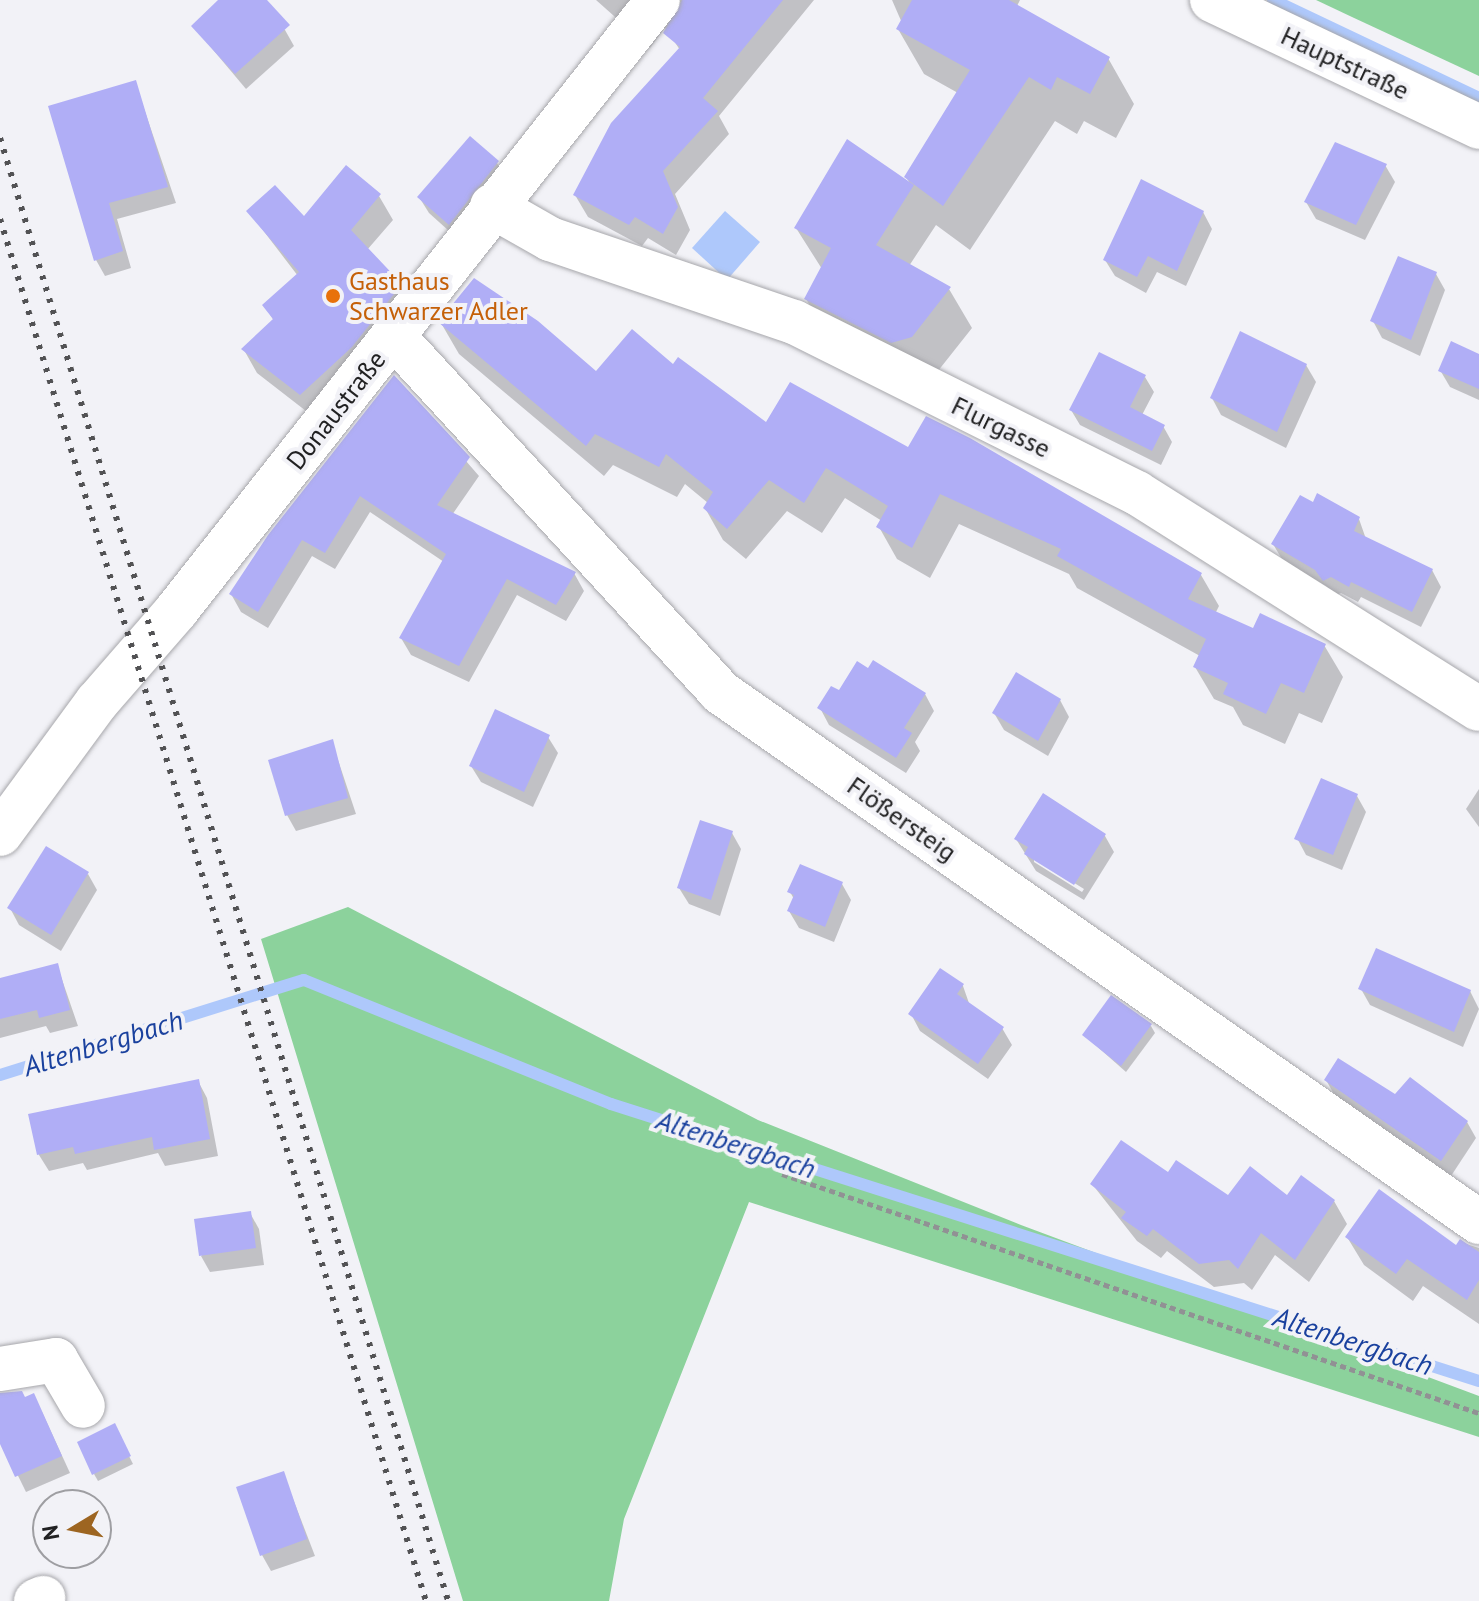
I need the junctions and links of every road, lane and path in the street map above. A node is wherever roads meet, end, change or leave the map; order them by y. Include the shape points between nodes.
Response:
1 (658, 0) edge
2 (1212, 0) edge
3 (1479, 127) edge
4 (492, 206) junction
5 (394, 337) junction
6 (1479, 709) edge
7 (0, 834) edge
8 (782, 1174) dead end
9 (1479, 1222) edge
10 (0, 1369) edge
11 (83, 1406) dead end
12 (1479, 1413) edge

1 - 4 street, Donaustraße
2 - 3 street, Hauptstraße
4 - 5 street, Donaustraße
4 - 6 street, Flurgasse via 550,239 794,322 1137,493
5 - 7 street, Donaustraße via 97,702
5 - 9 street, Flößersteig via 720,692
8 - 12 path
10 - 11 street via 56,1360

